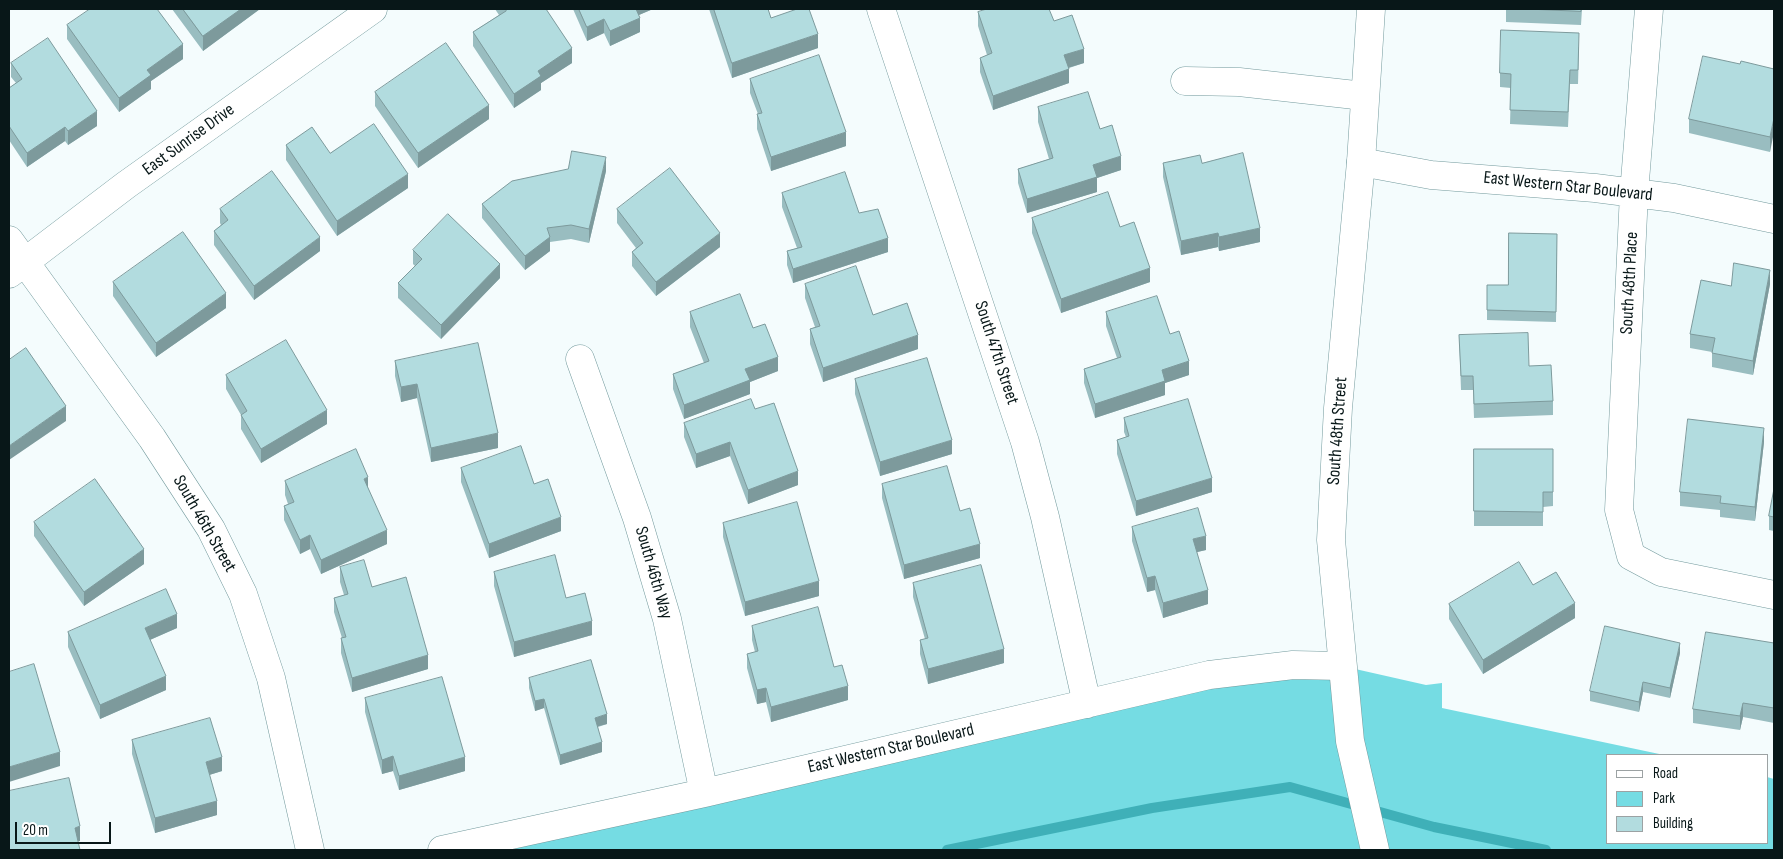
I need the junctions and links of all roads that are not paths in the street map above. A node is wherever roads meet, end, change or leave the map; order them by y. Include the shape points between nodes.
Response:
1 (373, 9) edge
2 (881, 9) edge
3 (1371, 9) edge
4 (1649, 9) edge
5 (1185, 80) dead end
6 (1364, 96) junction
7 (1361, 162) junction
8 (1634, 193) junction
9 (1774, 219) edge
10 (9, 240) edge
11 (17, 268) edge
12 (580, 359) dead end
13 (1774, 594) edge
14 (1342, 666) junction
15 (1087, 704) junction
16 (704, 793) junction
17 (310, 850) edge
18 (442, 850) edge
19 (1375, 850) edge

1 - 11 street, East Sunrise Drive
2 - 15 street, South 47th Street via 1025,442
3 - 6 street, South 48th Street
4 - 8 street, South 48th Place
5 - 6 street via 1239,82
6 - 7 street, South 48th Street
7 - 8 street, East Western Star Boulevard via 1431,175
7 - 14 street, South 48th Street via 1338,408 1331,540
8 - 9 street, East Western Star Boulevard
8 - 13 street, South 48th Place via 1619,510 1631,556 1661,572
10 - 11 street, South 46th Street
11 - 17 street, South 46th Street via 152,438 211,529 243,594 272,678
12 - 16 street, South 46th Way via 637,518 667,619
14 - 15 street, East Western Star Boulevard via 1293,665 1209,675
14 - 19 street, South 48th Street via 1350,741
15 - 16 street, East Western Star Boulevard
16 - 18 street, East Western Star Boulevard

